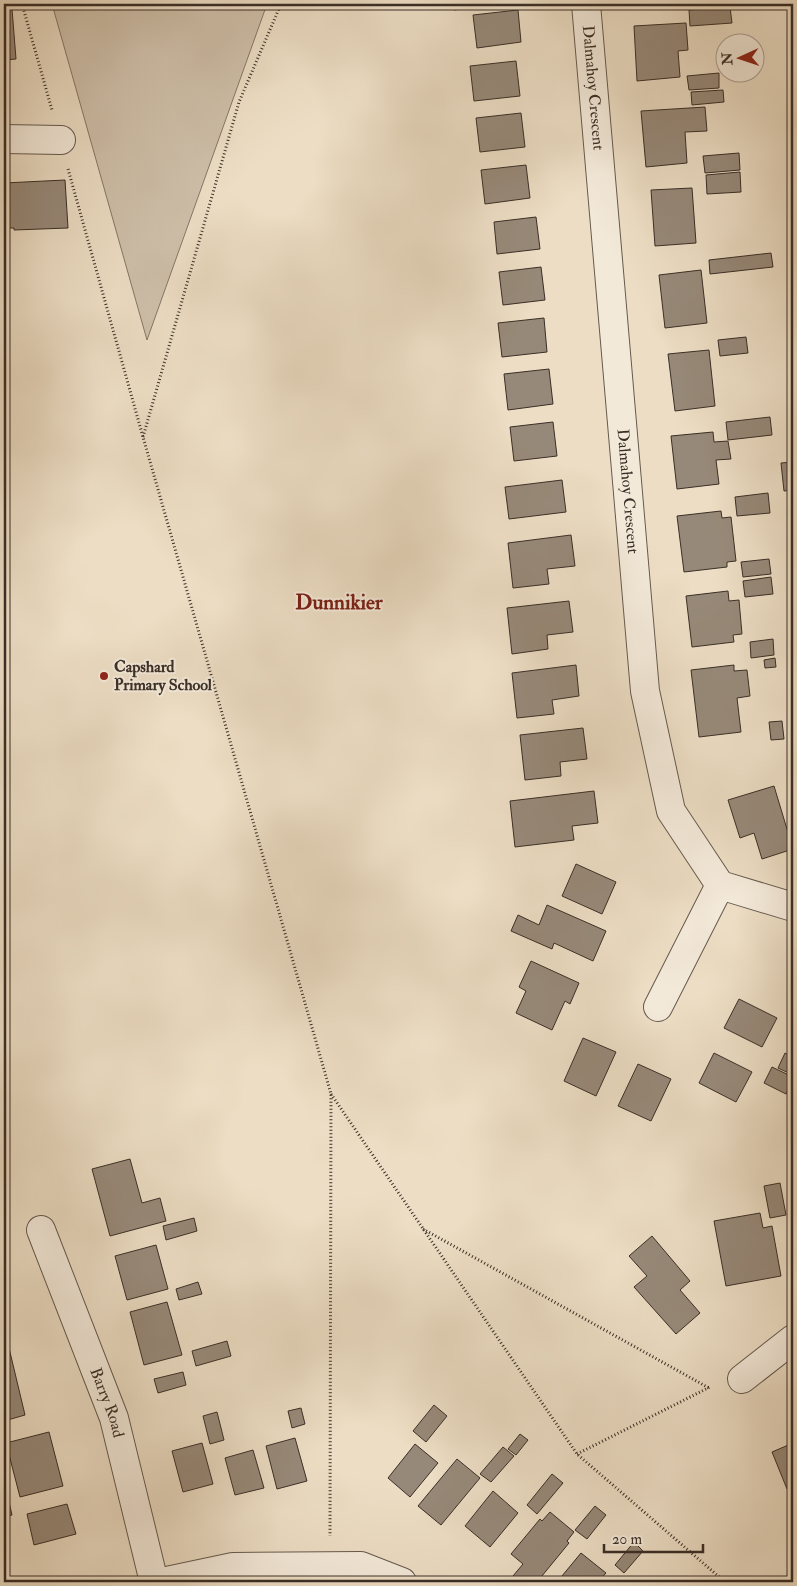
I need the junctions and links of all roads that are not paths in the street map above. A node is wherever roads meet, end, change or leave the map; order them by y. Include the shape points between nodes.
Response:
1 (586, 4) edge
2 (4, 139) edge
3 (61, 140) road end
4 (720, 885) junction
5 (793, 907) edge
6 (658, 1007) dead end
7 (41, 1230) dead end
8 (793, 1339) edge
9 (742, 1379) road end
10 (154, 1582) edge
11 (162, 1582) edge
12 (402, 1582) edge

1 - 4 street, Dalmahoy Crescent via 645,691 671,811
2 - 3 street
4 - 5 street
4 - 6 street
7 - 10 street, Barry Road via 114,1418
8 - 9 street
11 - 12 street via 233,1566 361,1566

